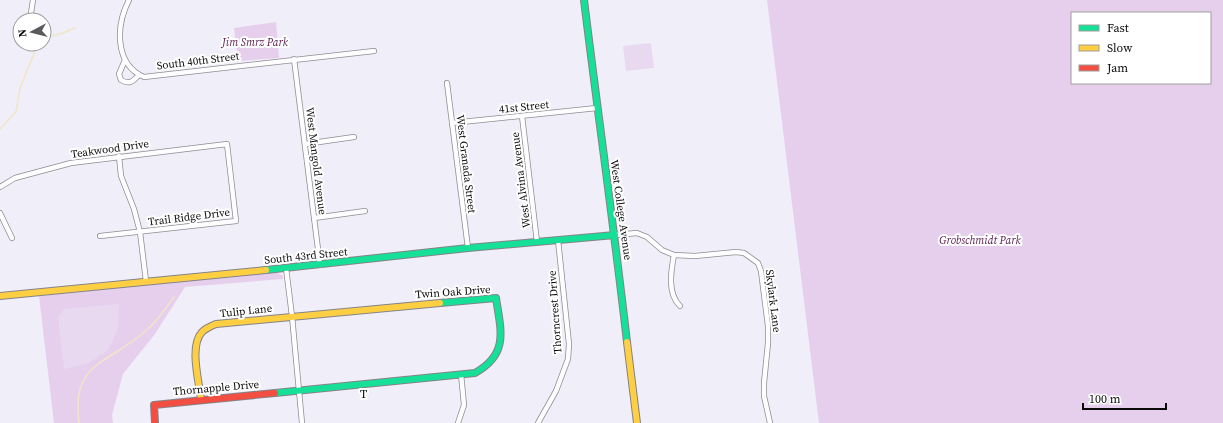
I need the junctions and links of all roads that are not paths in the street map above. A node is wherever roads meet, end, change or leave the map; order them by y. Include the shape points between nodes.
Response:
1 (33, 0) edge
2 (128, 0) edge
3 (584, 0) edge
4 (31, 12) edge
5 (374, 51) dead end
6 (294, 59) junction
7 (125, 60) junction
8 (142, 76) junction
9 (447, 83) dead end
10 (597, 108) junction
11 (522, 116) junction
12 (452, 123) junction
13 (354, 137) dead end
14 (227, 144) joint
15 (305, 144) junction
16 (119, 156) junction
17 (0, 187) edge
18 (365, 211) dead end
19 (0, 213) edge
20 (314, 218) junction
21 (140, 232) junction
22 (615, 235) junction
23 (100, 236) dead end
24 (12, 238) dead end
25 (558, 240) junction
26 (537, 242) junction
27 (468, 248) junction
28 (674, 255) junction
29 (320, 265) junction
30 (286, 268) junction
31 (146, 281) junction
32 (0, 296) edge
33 (680, 306) dead end
34 (292, 316) junction
35 (461, 374) junction
36 (298, 391) junction
37 (201, 399) junction
38 (156, 423) edge
39 (302, 423) edge
40 (458, 423) edge
41 (538, 423) edge
42 (637, 423) edge
43 (770, 423) edge

1 - 4 street
2 - 7 street via 122,14 120,30
3 - 10 street, West College Avenue
5 - 6 street, South 40th Street
6 - 8 street, South 40th Street
6 - 15 street, West Mangold Avenue
7 - 8 street via 131,70
7 - 8 street, South 40th Street via 119,74 121,80 126,83
9 - 12 street, West Granada Street
10 - 11 street, 41st Street
10 - 22 street, West College Avenue
11 - 12 street, 41st Street
11 - 26 street, West Alvina Avenue
12 - 27 street, West Granada Street
13 - 15 street
14 - 16 street, Teakwood Drive
14 - 21 street, Trail Ridge Drive via 236,221
15 - 20 street, West Mangold Avenue
16 - 17 street, Teakwood Drive via 71,163 14,178
16 - 21 street via 121,176
18 - 20 street
19 - 24 street
20 - 29 street, West Mangold Avenue
21 - 23 street
21 - 31 street
22 - 25 street, South 43rd Street
22 - 28 street, Skylark Lane via 637,233
22 - 42 street, West College Avenue
25 - 26 street, South 43rd Street
25 - 41 street, Thorncrest Drive via 569,344 568,359 556,391
26 - 27 street, South 43rd Street
27 - 29 street, South 43rd Street
28 - 33 street via 671,285 672,293
28 - 43 street, Skylark Lane via 695,256 736,252 744,253 758,263 768,326 764,396
29 - 30 street, South 43rd Street
30 - 31 street, South 43rd Street
30 - 34 street
31 - 32 street, South 43rd Street
34 - 35 street, Twin Oak Drive via 496,298 501,336 498,354 483,369 475,373
34 - 36 street
34 - 37 street, Tulip Lane via 216,324 203,331 196,349
35 - 36 street, Twin Oak Drive
35 - 40 street via 464,405
36 - 37 street, Thornapple Drive
36 - 39 street
37 - 38 street, Thornapple Drive via 154,405

